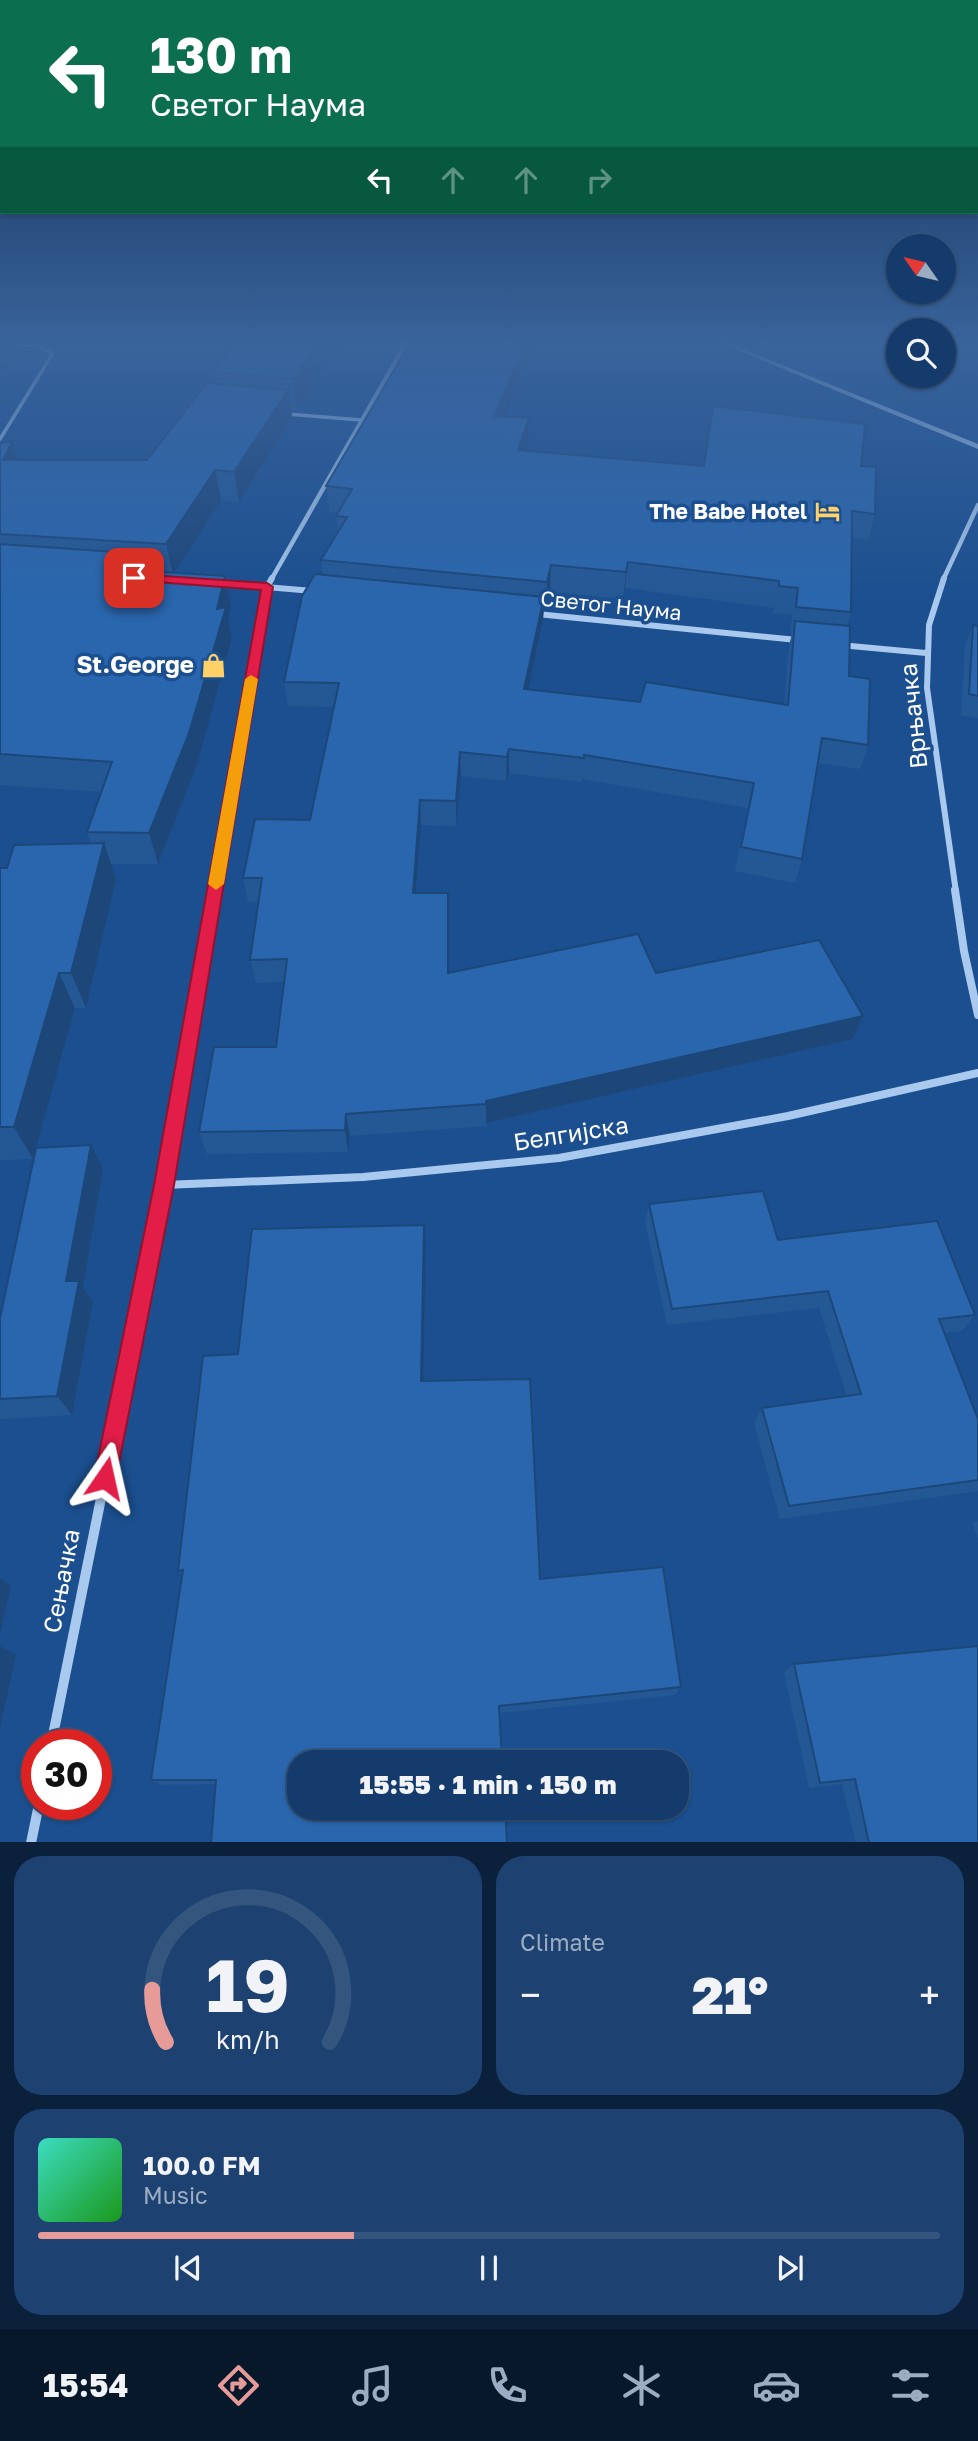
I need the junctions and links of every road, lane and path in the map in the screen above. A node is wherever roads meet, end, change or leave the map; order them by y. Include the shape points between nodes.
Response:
1 (356, 429) edge
2 (934, 429) edge
3 (978, 447) edge
4 (978, 505) edge
5 (214, 583) edge
6 (267, 587) junction
7 (322, 592) edge
8 (528, 613) edge
9 (803, 641) edge
10 (830, 644) edge
11 (926, 653) junction
12 (978, 1015) edge
13 (978, 1073) edge
14 (164, 1185) junction
15 (54, 1729) edge
16 (36, 1820) edge
17 (31, 1842) edge

1 - 6 street, Сењачка
2 - 3 street
4 - 11 street, Врњачка via 930,617
5 - 6 street
6 - 7 street
6 - 14 street, Сењачка
8 - 9 street, Светог Наума
10 - 11 street
11 - 12 street, Врњачка via 960,923
13 - 14 street, Белгијска via 788,1116 559,1158 363,1177
14 - 15 street, Сењачка
16 - 17 street

